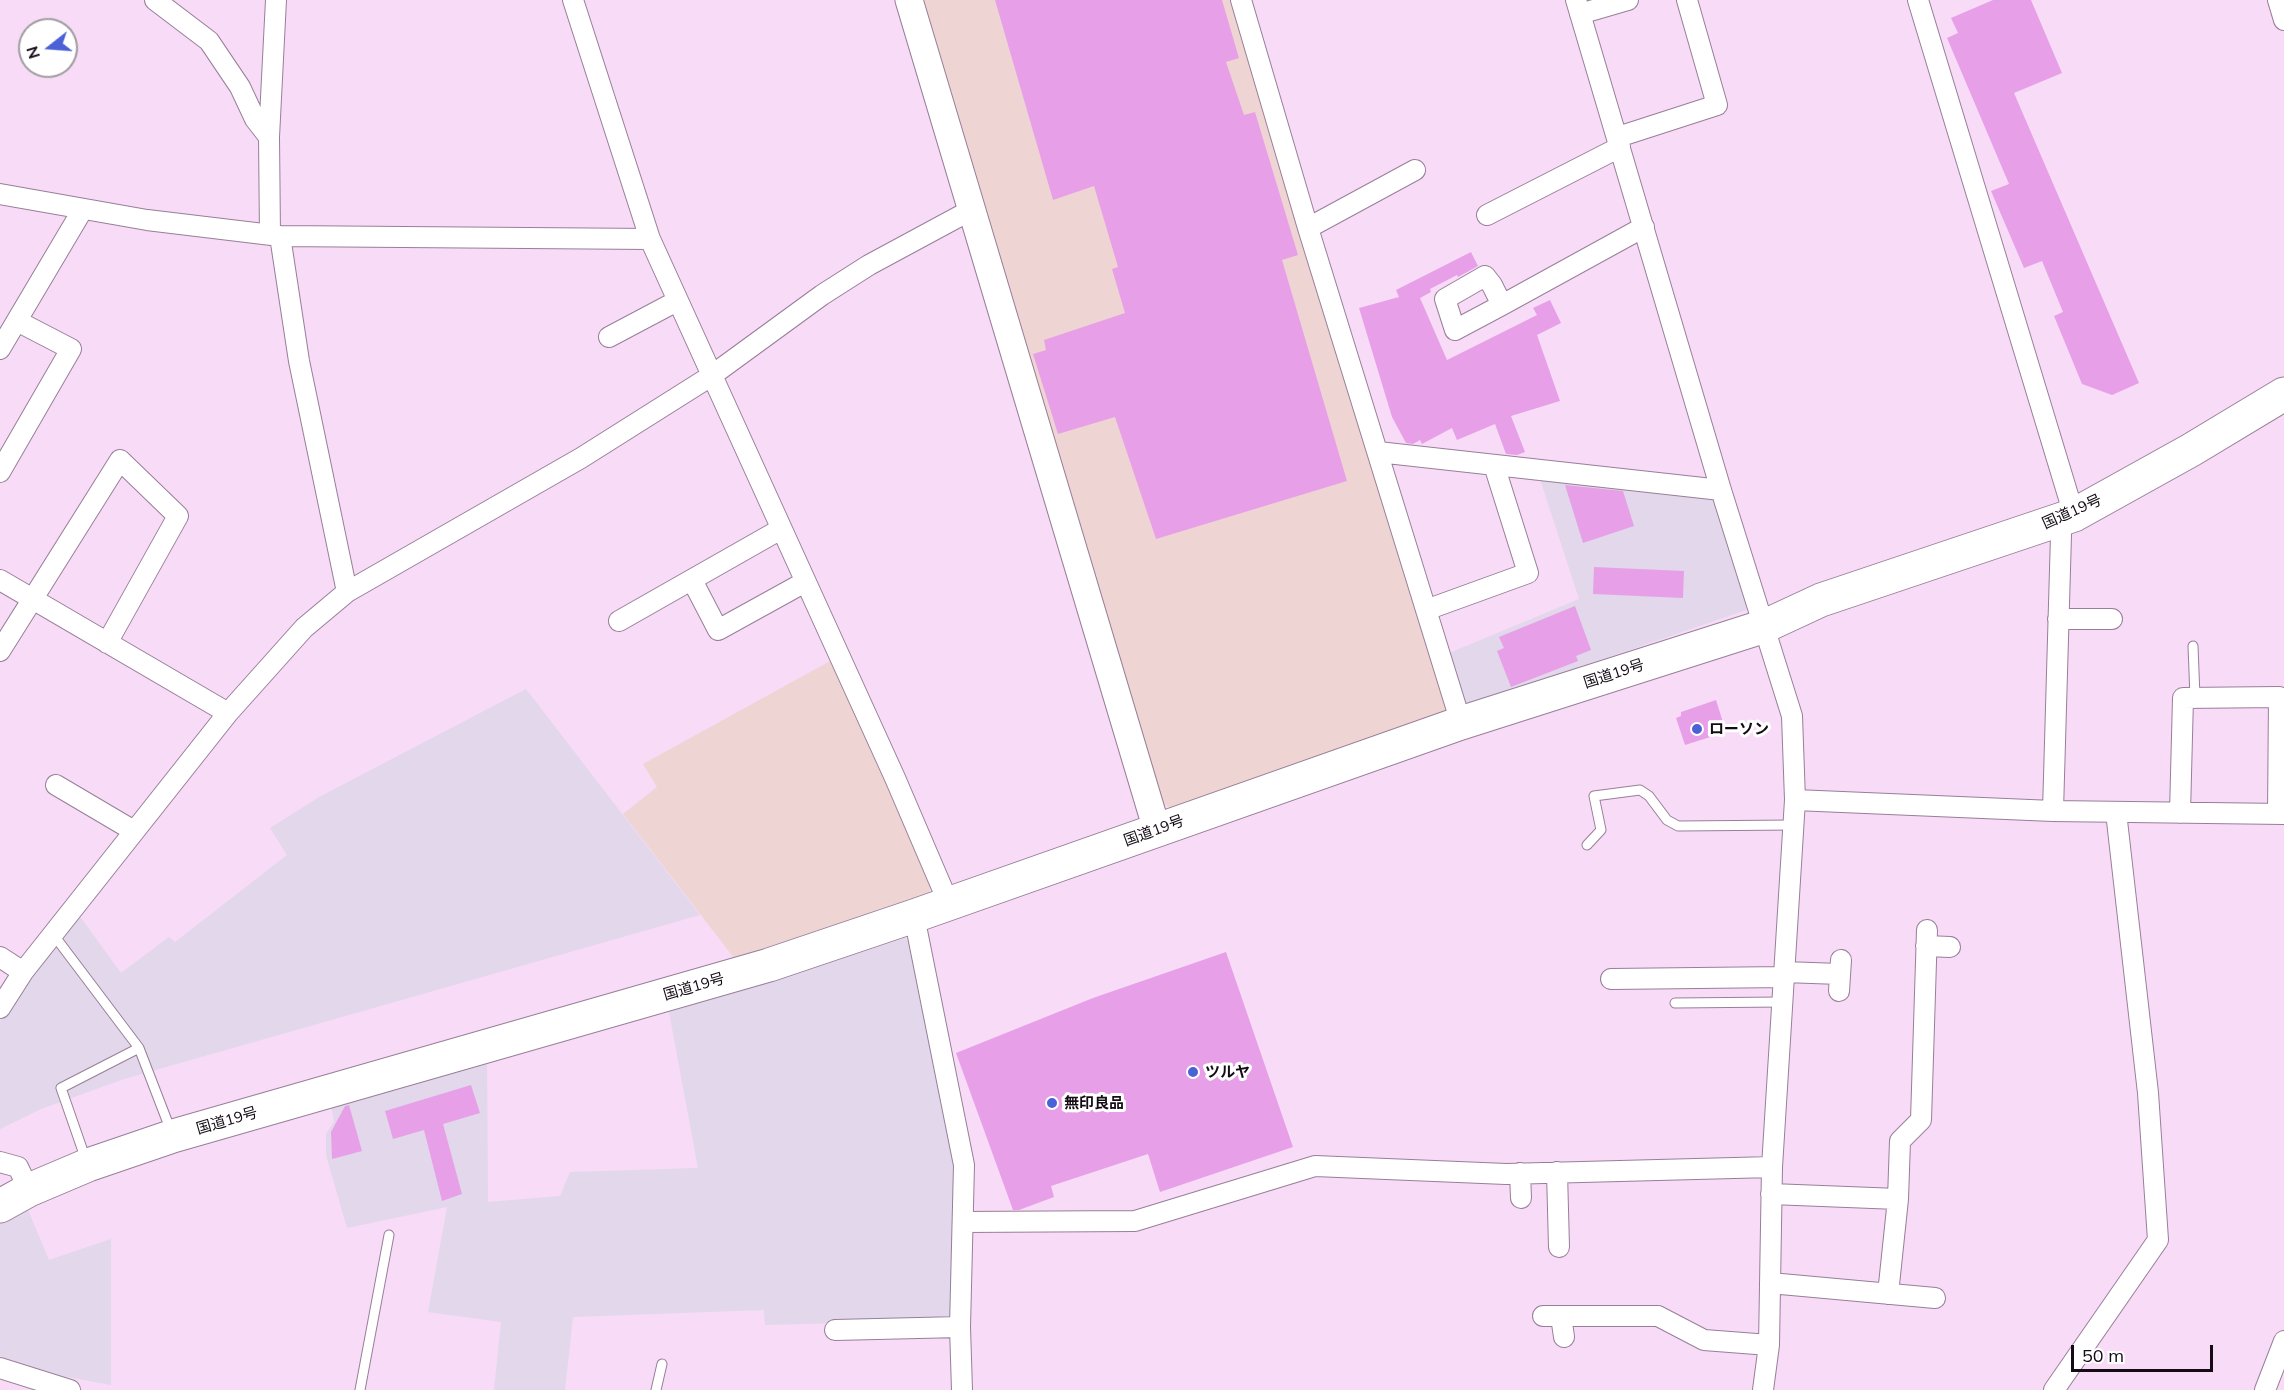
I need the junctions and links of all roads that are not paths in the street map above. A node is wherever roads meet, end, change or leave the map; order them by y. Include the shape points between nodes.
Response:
1 (154, 0) edge
2 (276, 0) edge
3 (573, 0) edge
4 (909, 0) edge
5 (1241, 0) edge
6 (1628, 0) edge
7 (1687, 0) edge
8 (1918, 0) edge
9 (2278, 0) edge
10 (1578, 7) edge
11 (2284, 20) edge
12 (269, 136) junction
13 (1619, 142) junction
14 (1415, 170) dead end
15 (0, 194) edge
16 (83, 209) junction
17 (971, 210) junction
18 (1487, 215) dead end
19 (1644, 227) junction
20 (1308, 228) junction
21 (275, 235) junction
22 (650, 239) junction
23 (677, 301) junction
24 (1502, 305) dead end
25 (16, 321) junction
26 (609, 337) dead end
27 (0, 349) edge
28 (711, 376) junction
29 (2284, 394) edge
30 (1378, 452) junction
31 (1494, 465) junction
32 (0, 472) edge
33 (1721, 490) junction
34 (2066, 517) junction
35 (781, 529) junction
36 (0, 580) edge
37 (692, 580) junction
38 (805, 582) junction
39 (347, 592) junction
40 (33, 598) junction
41 (1426, 610) junction
42 (2058, 619) junction
43 (2112, 619) dead end
44 (620, 621) dead end
45 (1765, 626) junction
46 (107, 643) junction
47 (2193, 646) dead end
48 (0, 651) edge
49 (2195, 698) junction
50 (228, 713) junction
51 (1461, 723) junction
52 (56, 785) dead end
53 (1795, 800) junction
54 (2053, 811) junction
55 (2116, 812) junction
56 (2180, 813) junction
57 (2281, 814) edge
58 (1794, 825) junction
59 (1157, 830) junction
60 (134, 831) junction
61 (1587, 845) dead end
62 (949, 904) junction
63 (914, 916) junction
64 (53, 934) junction
65 (1950, 947) dead end
66 (0, 957) edge
67 (23, 972) junction
68 (1784, 974) junction
69 (1840, 975) dead end
70 (1611, 979) dead end
71 (1782, 1002) junction
72 (1675, 1003) dead end
73 (0, 1008) edge
74 (139, 1048) junction
75 (173, 1136) junction
76 (0, 1162) edge
77 (88, 1165) junction
78 (1772, 1167) junction
79 (1557, 1172) junction
80 (1520, 1173) junction
81 (29, 1190) junction
82 (1771, 1194) junction
83 (1521, 1198) dead end
84 (1898, 1199) junction
85 (0, 1206) edge
86 (963, 1222) junction
87 (389, 1235) dead end
88 (1559, 1247) dead end
89 (1770, 1283) junction
90 (1888, 1294) junction
91 (1935, 1298) dead end
92 (960, 1327) junction
93 (836, 1330) dead end
94 (1564, 1337) dead end
95 (2284, 1341) edge
96 (1769, 1345) junction
97 (662, 1364) dead end
98 (0, 1368) edge
99 (70, 1390) edge
100 (360, 1390) edge
101 (656, 1390) edge
102 (962, 1390) edge
103 (1763, 1390) edge
104 (2054, 1390) edge
105 (2265, 1390) edge

1 - 12 street via 208,42 240,87 255,120
2 - 12 street
3 - 22 street
4 - 17 street
5 - 20 street
6 - 10 street
7 - 13 street via 1717,105
8 - 34 street
9 - 11 street
10 - 13 street
12 - 21 street
13 - 18 street
13 - 19 street
14 - 20 street
15 - 16 street
16 - 21 street
16 - 25 street
17 - 28 street via 831,289
17 - 59 street
19 - 24 street
19 - 33 street
20 - 30 street
21 - 22 street
21 - 39 street
22 - 23 street
23 - 26 street
23 - 28 street
25 - 27 street
25 - 32 street via 71,349
28 - 35 street
28 - 39 street via 581,458
29 - 34 highway, 国道19号 via 2191,450
30 - 31 street
30 - 41 street
31 - 33 street
31 - 41 street via 1528,573
33 - 45 street
34 - 42 street via 2061,536
34 - 45 highway, 国道19号 via 1821,600
35 - 37 street
35 - 38 street
36 - 40 street
37 - 38 street via 718,630
37 - 44 street
38 - 62 street
39 - 50 street via 304,628
40 - 46 street
40 - 46 street via 120,460 178,516
40 - 48 street
41 - 51 street
42 - 43 street
42 - 54 street
45 - 51 highway, 国道19号
45 - 53 street via 1792,716
46 - 50 street
47 - 49 lane
49 - 56 street via 2183,698
49 - 57 street via 2279,697
50 - 60 street
51 - 59 highway, 国道19号
52 - 60 street
53 - 54 street
53 - 58 street
54 - 55 street
55 - 56 street
55 - 104 street via 2148,1093 2158,1240
56 - 57 street
58 - 61 lane via 1678,826 1667,820 1640,790 1594,796 1601,830
58 - 68 street
59 - 62 highway, 国道19号
60 - 64 street
62 - 63 highway, 国道19号
63 - 75 highway, 国道19号 via 769,965
63 - 86 street via 964,1165
64 - 67 street
64 - 74 lane
65 - 84 street via 1926,938 1921,1120 1900,1141
66 - 67 street
67 - 73 street
68 - 69 street
68 - 70 street
68 - 71 street
71 - 72 lane
71 - 78 street
74 - 75 lane
74 - 77 lane via 61,1088
75 - 77 highway, 国道19号
76 - 81 street via 18,1167
77 - 81 highway, 国道19号
78 - 79 street
78 - 82 street
79 - 80 street
79 - 88 street
80 - 83 street
80 - 86 street via 1315,1166 1135,1221
81 - 85 highway, 国道19号
82 - 84 street
82 - 89 street
84 - 90 street
86 - 92 street
87 - 100 lane
89 - 90 street
89 - 96 street
90 - 91 street
92 - 93 street
92 - 102 street
94 - 96 street via 1552,1316 1658,1316 1704,1340
95 - 105 street
96 - 103 street
97 - 101 lane
98 - 99 street

